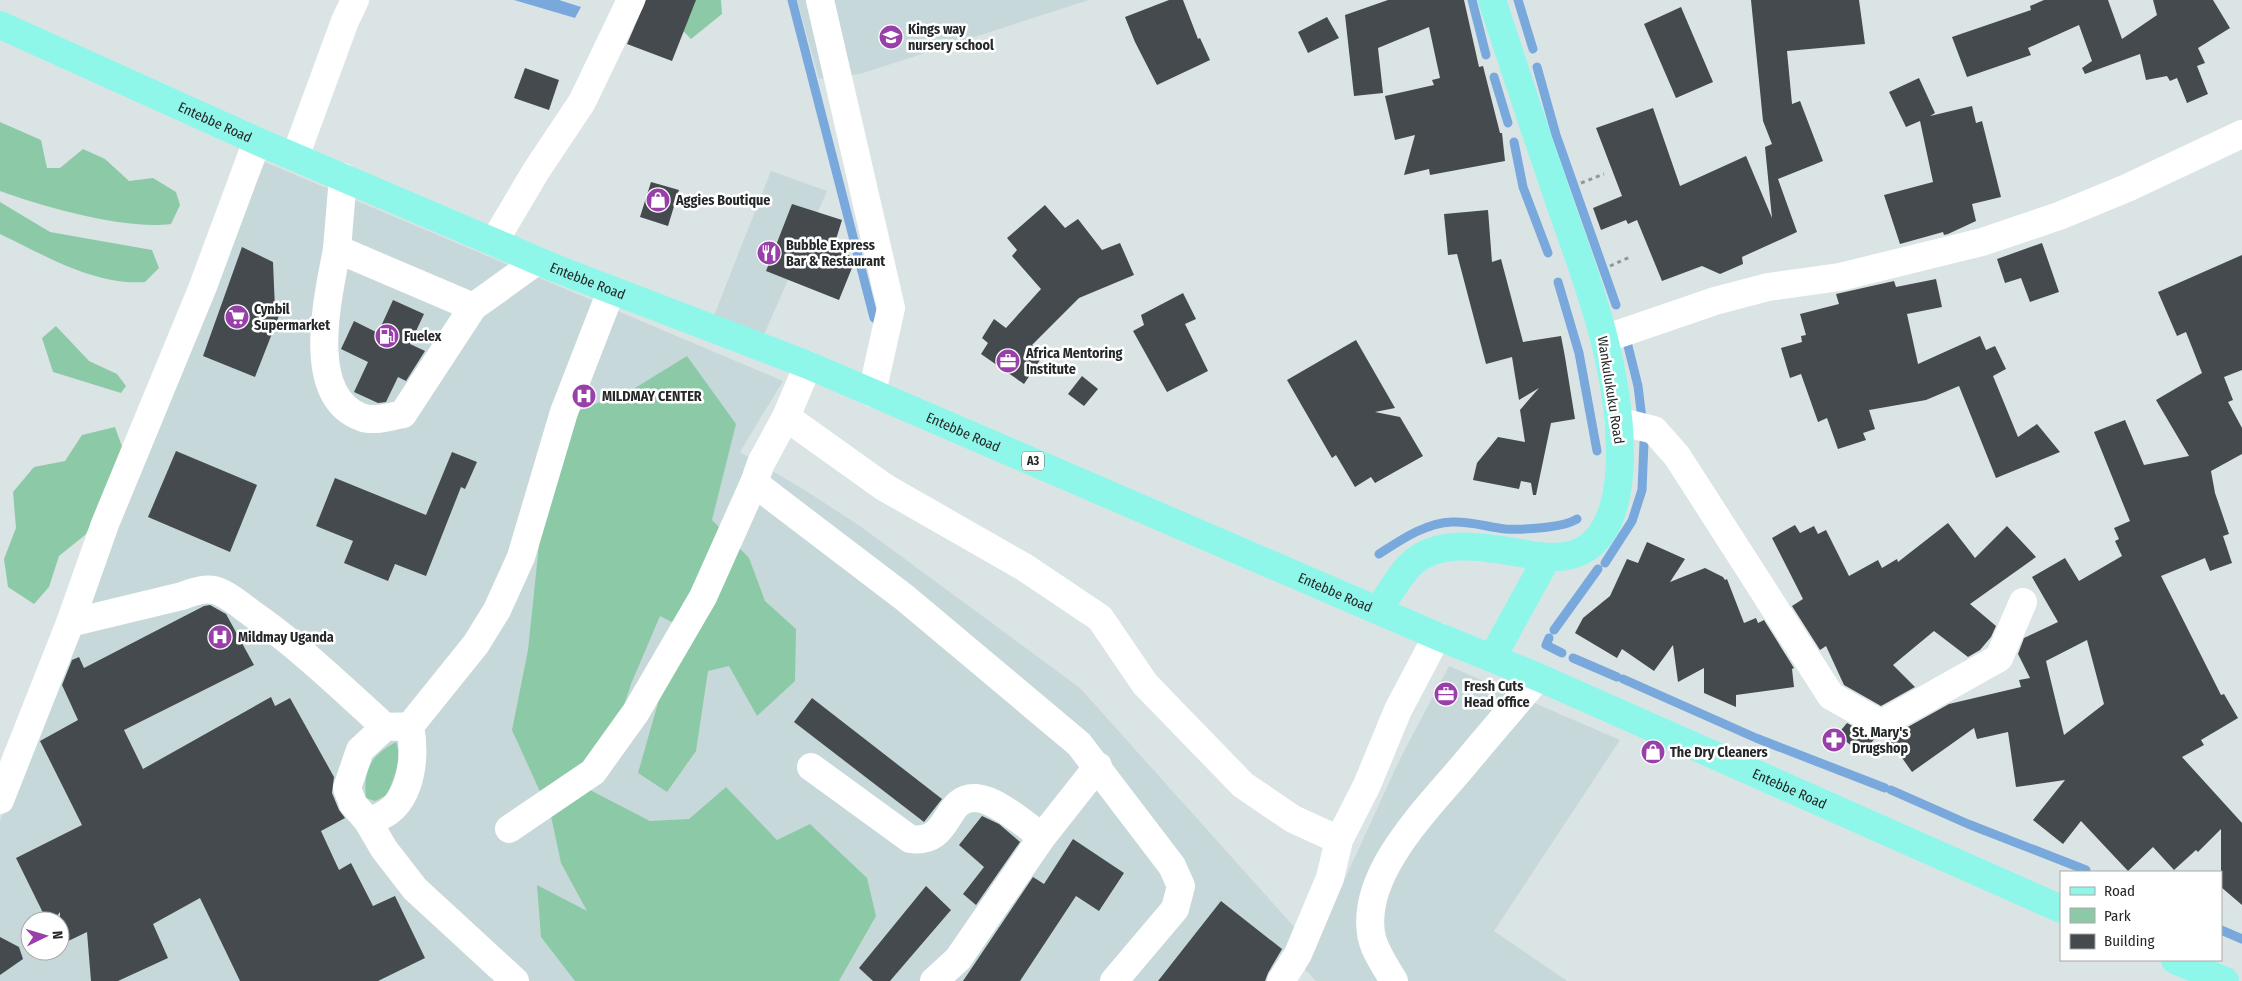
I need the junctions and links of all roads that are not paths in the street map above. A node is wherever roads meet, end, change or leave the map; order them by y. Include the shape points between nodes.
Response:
1 (355, 0) edge
2 (631, 0) edge
3 (820, 0) edge
4 (1492, 0) edge
5 (0, 25) edge
6 (2242, 134) edge
7 (256, 141) junction
8 (295, 157) junction
9 (343, 178) junction
10 (494, 242) junction
11 (336, 249) junction
12 (537, 260) junction
13 (612, 291) junction
14 (473, 307) junction
15 (1604, 339) junction
16 (808, 365) junction
17 (872, 393) junction
18 (786, 417) junction
19 (1618, 421) junction
20 (754, 483) junction
21 (1536, 556) junction
22 (2023, 602) dead end
23 (1378, 610) junction
24 (70, 623) junction
25 (1437, 636) junction
26 (1492, 658) junction
27 (1538, 677) junction
28 (398, 727) junction
29 (1098, 766) junction
30 (811, 767) dead end
31 (0, 800) edge
32 (367, 820) junction
33 (509, 829) dead end
34 (1042, 837) junction
35 (1339, 840) junction
36 (2060, 909) edge
37 (2177, 961) edge
38 (515, 981) edge
39 (934, 981) edge
40 (1114, 981) edge
41 (1282, 981) edge
42 (1394, 981) edge
43 (2225, 981) edge

1 - 8 street via 344,21
2 - 10 street via 582,102
3 - 17 street via 892,308
4 - 15 main road, Wankulukuku Road
5 - 7 main road, Entebbe Road / A3
6 - 15 street via 2060,216 1982,242 1840,277 1768,287 1715,301
7 - 8 main road, Entebbe Road / A3
7 - 24 street via 202,289 105,524
8 - 9 main road, Entebbe Road / A3
9 - 10 main road, Entebbe Road / A3
9 - 11 street
10 - 12 main road, Entebbe Road / A3
11 - 14 street
11 - 14 street via 323,328 325,361 335,398 361,417 403,414
12 - 13 main road, Entebbe Road / A3
12 - 14 street
13 - 16 main road, Entebbe Road / A3
13 - 28 street via 564,412 521,557 497,610 476,644
15 - 19 main road, Wankulukuku Road
16 - 17 main road, Entebbe Road / A3
16 - 18 street
17 - 23 main road, Entebbe Road / A3
18 - 20 street
18 - 35 street via 884,487 1024,567 1100,618 1145,684 1243,786 1293,819
19 - 21 main road, Wankulukuku Road via 1621,454 1618,484 1614,508 1600,537 1575,554
19 - 22 street via 1654,430 1671,449 1831,696 1881,724 1999,658
20 - 29 street via 905,598 1079,744
20 - 33 street via 703,597 636,712 593,772
21 - 23 main road, Wankulukuku Road via 1459,546 1425,554 1409,566
21 - 26 main road
23 - 25 main road, Entebbe Road / A3
24 - 28 street via 196,590 222,592
24 - 31 street
25 - 26 main road, Entebbe Road / A3
25 - 35 street via 1398,710 1367,785
26 - 27 main road, Entebbe Road / A3
27 - 36 main road, Entebbe Road / A3
27 - 42 street via 1434,798 1376,886 1370,914 1370,935
28 - 32 street via 414,746 411,775 399,803 379,819
28 - 32 street via 360,750 347,788 353,804
29 - 34 street
29 - 40 street via 1172,866 1181,886 1175,909
30 - 34 street via 910,839 931,839 955,806 970,798 1005,810
32 - 38 street via 384,849 416,889
34 - 39 street via 958,958
35 - 41 street via 1330,878 1298,954
37 - 43 main road

